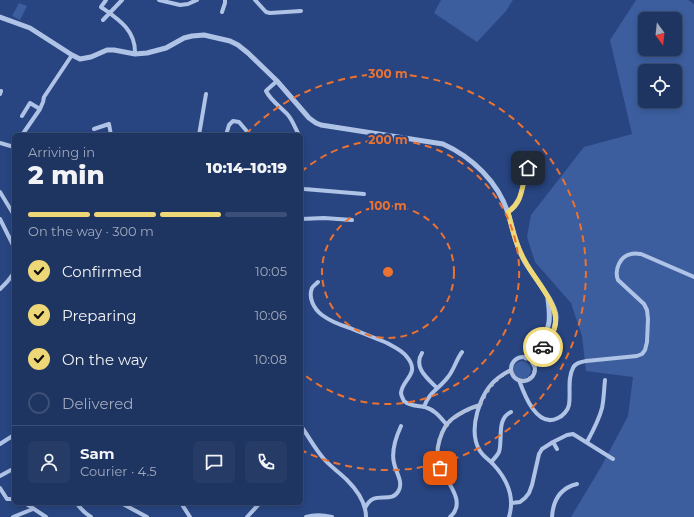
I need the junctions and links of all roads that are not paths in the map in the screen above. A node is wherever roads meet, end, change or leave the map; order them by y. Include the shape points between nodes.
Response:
1 (106, 0) edge
2 (122, 0) edge
3 (159, 0) edge
4 (197, 0) edge
5 (225, 0) edge
6 (255, 0) edge
7 (166, 1) edge
8 (301, 11) dead end
9 (222, 12) dead end
10 (110, 13) junction
11 (0, 17) edge
12 (103, 20) dead end
13 (135, 54) junction
14 (72, 55) junction
15 (277, 81) junction
16 (206, 94) dead end
17 (40, 109) junction
18 (22, 116) dead end
19 (94, 129) dead end
20 (23, 133) edge
21 (111, 133) edge
22 (199, 133) edge
23 (226, 133) edge
24 (248, 133) edge
25 (298, 133) edge
26 (0, 143) edge
27 (12, 146) edge
28 (537, 157) dead end
29 (303, 189) edge
30 (0, 192) edge
31 (364, 194) dead end
32 (12, 212) edge
33 (508, 212) junction
34 (0, 219) edge
35 (303, 219) edge
36 (352, 220) dead end
37 (12, 243) edge
38 (12, 276) edge
39 (694, 277) edge
40 (318, 282) dead end
41 (0, 289) edge
42 (548, 298) junction
43 (422, 352) dead end
44 (462, 352) dead end
45 (526, 358) junction
46 (533, 363) junction
47 (511, 370) junction
48 (519, 380) junction
49 (605, 380) dead end
50 (437, 388) junction
51 (480, 405) junction
52 (424, 407) junction
53 (512, 412) dead end
54 (447, 425) junction
55 (400, 426) dead end
56 (303, 429) edge
57 (12, 436) edge
58 (553, 442) junction
59 (587, 442) junction
60 (0, 444) edge
61 (557, 449) dead end
62 (613, 459) dead end
63 (491, 462) junction
64 (11, 470) dead end
65 (0, 476) edge
66 (577, 484) dead end
67 (0, 488) edge
68 (12, 499) edge
69 (512, 503) junction
70 (27, 505) edge
71 (78, 505) edge
72 (125, 505) edge
73 (182, 505) edge
74 (258, 505) edge
75 (365, 508) junction
76 (32, 509) junction
77 (324, 516) edge
78 (13, 517) edge
79 (46, 517) edge
80 (91, 517) edge
81 (147, 517) edge
82 (190, 517) edge
83 (248, 517) edge
84 (306, 517) edge
85 (332, 517) edge
86 (366, 517) edge
87 (450, 517) edge
88 (509, 517) edge
89 (552, 517) edge

1 - 10 street via 101,7
2 - 10 street
3 - 7 street
4 - 7 street via 184,5
5 - 9 street
6 - 8 street via 270,13
10 - 12 street
10 - 13 street via 131,34 135,43
11 - 14 street via 30,28
13 - 14 street via 107,50 80,59
13 - 15 street via 158,51 184,38 204,35 230,40 238,45
14 - 17 street via 44,97
15 - 25 street via 266,91 288,115
15 - 33 street via 309,118 321,125 443,144 455,150 479,169 498,190
16 - 22 street
17 - 18 street via 30,103
17 - 20 street
19 - 21 street via 109,124
23 - 24 street via 228,125 233,121 238,122
26 - 27 street
28 - 33 street via 528,168 518,202
29 - 31 street
30 - 32 street
33 - 42 street via 521,254
34 - 37 street
35 - 36 street
38 - 41 street
39 - 48 street via 641,254 624,257 618,266 618,280 644,304 647,310 648,342 642,354 580,362 574,366 571,373 569,406 555,420 549,421 536,414
40 - 52 street via 312,287 311,297 316,310 322,315 379,340 407,356 412,371 400,392 407,404
42 - 45 street via 547,329
42 - 46 street via 556,313 555,326 552,335
43 - 50 street via 420,367 425,377
44 - 50 street via 448,378
45 - 46 street
45 - 47 street via 516,360
46 - 48 street via 535,370 531,378
47 - 48 street via 513,376
47 - 51 street via 493,383
49 - 59 street via 600,415
50 - 52 street via 429,396
51 - 54 street via 468,409
51 - 63 street via 474,432 479,450
52 - 54 street via 438,414
53 - 63 street via 504,417 498,454
54 - 87 street via 439,442 437,457 440,468 456,496 456,509
55 - 75 street via 394,456 401,484 397,494 393,497 374,499
56 - 75 street via 323,458 352,486
57 - 60 street
58 - 59 street via 573,434
58 - 61 street
58 - 69 street via 539,454 529,493 520,502
59 - 62 street
63 - 69 street via 509,487
64 - 65 street
66 - 89 street via 559,495 552,510
67 - 68 street via 7,500
69 - 88 street
70 - 76 street
71 - 80 street
72 - 81 street
73 - 82 street
74 - 83 street
75 - 86 street
76 - 78 street
76 - 79 street
77 - 84 street
77 - 85 street

